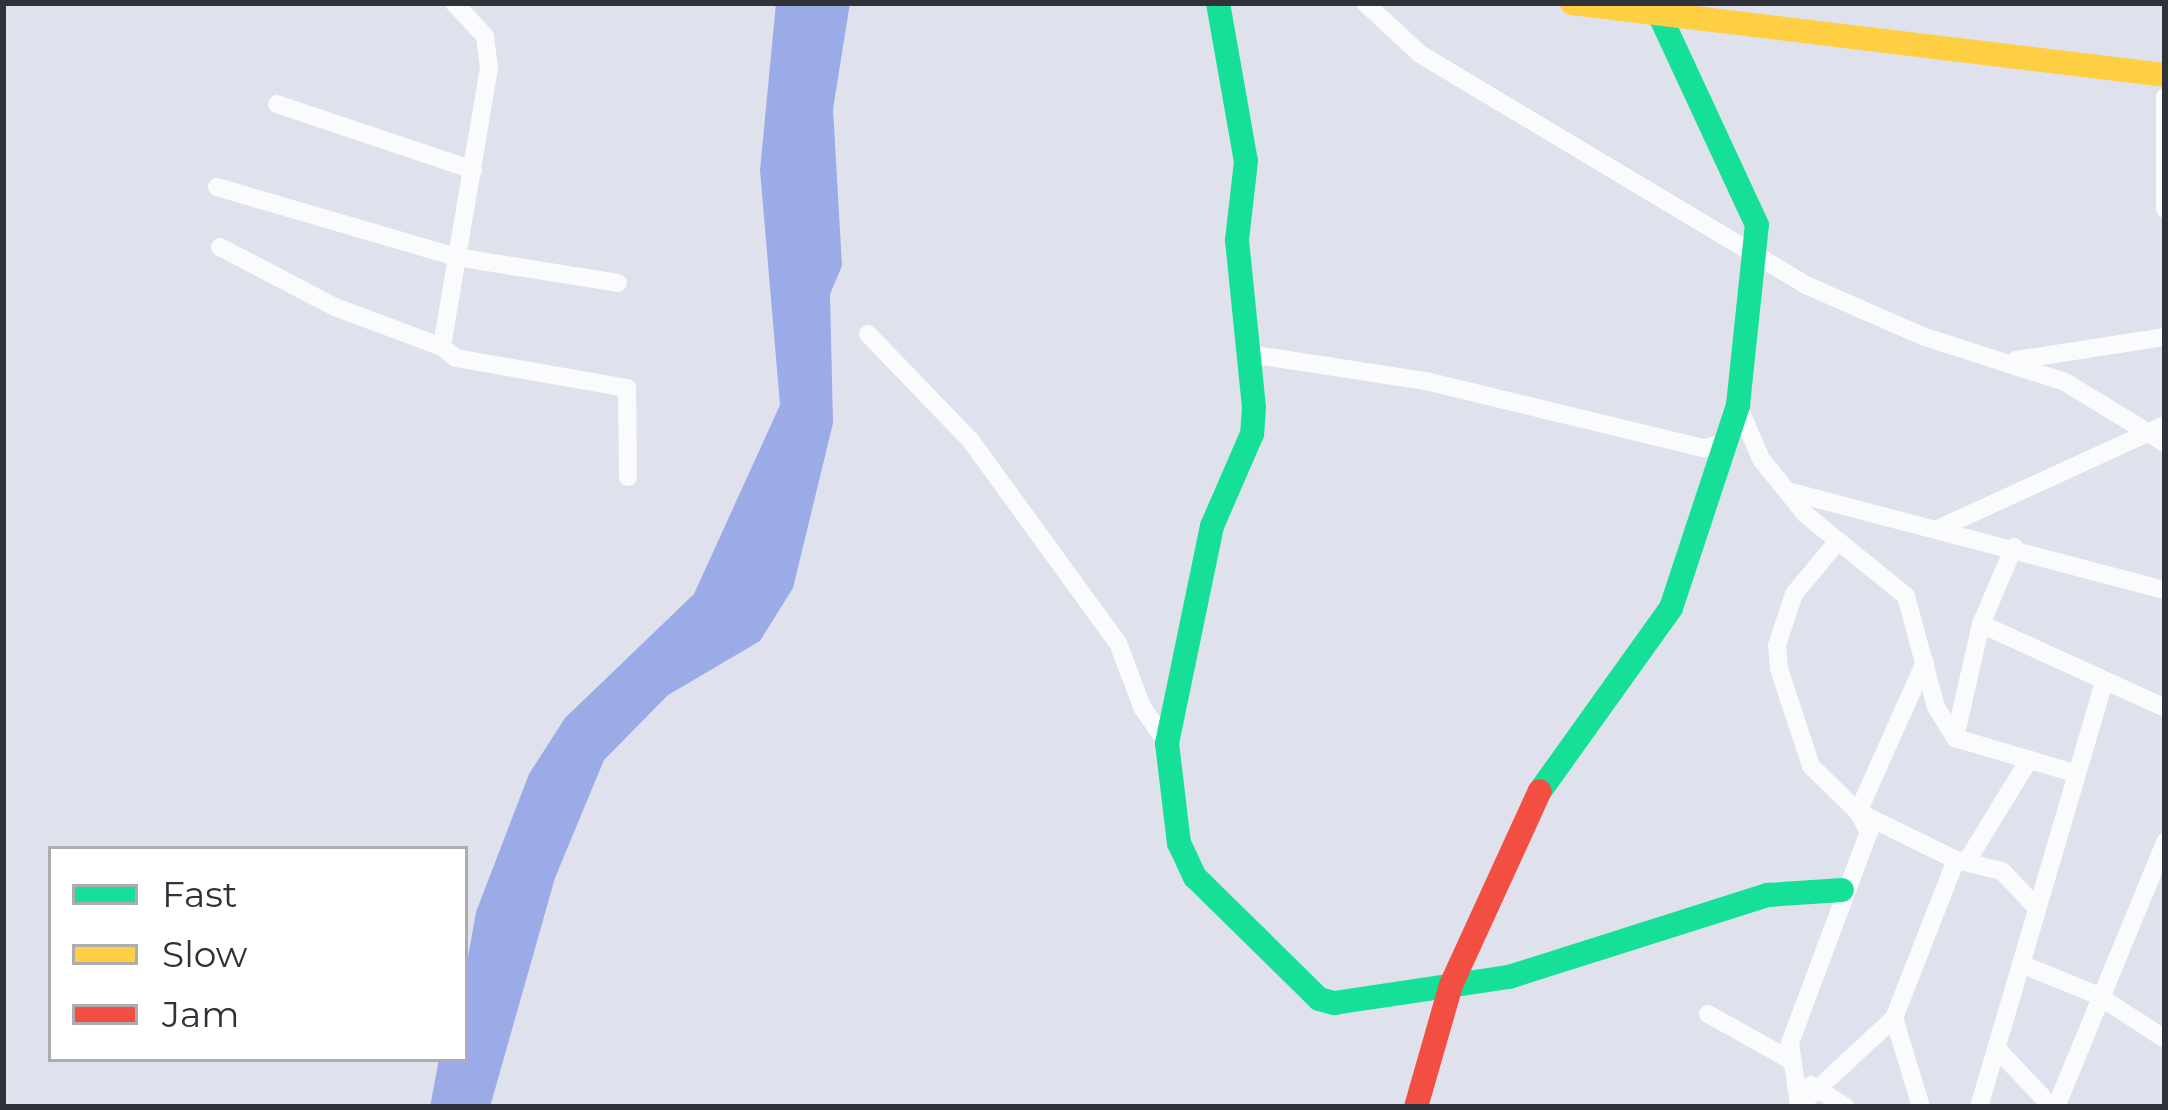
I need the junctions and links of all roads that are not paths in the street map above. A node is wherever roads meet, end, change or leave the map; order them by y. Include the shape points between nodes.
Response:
1 (454, 3) edge
2 (1218, 3) edge
3 (1365, 3) edge
4 (1572, 3) edge
5 (1660, 14) junction
6 (2165, 75) edge
7 (2165, 97) edge
8 (277, 104) dead end
9 (473, 170) junction
10 (217, 187) dead end
11 (2165, 208) edge
12 (220, 247) dead end
13 (1756, 255) junction
14 (456, 257) junction
15 (618, 283) dead end
16 (868, 334) dead end
17 (2165, 337) edge
18 (442, 347) junction
19 (1249, 354) junction
20 (2014, 361) junction
21 (1738, 405) junction
22 (2160, 434) edge
23 (1724, 443) junction
24 (628, 477) dead end
25 (1787, 491) junction
26 (1942, 527) junction
27 (1838, 542) junction
28 (2014, 547) junction
29 (2165, 590) edge
30 (1981, 624) junction
31 (1925, 662) junction
32 (2104, 681) junction
33 (2165, 708) edge
34 (1955, 738) junction
35 (1167, 743) junction
36 (2030, 760) junction
37 (2077, 774) junction
38 (1858, 812) junction
39 (2165, 842) edge
40 (1961, 861) junction
41 (1842, 890) junction
42 (2036, 906) junction
43 (2021, 964) junction
44 (1451, 985) junction
45 (2097, 995) junction
46 (1708, 1014) dead end
47 (1894, 1018) junction
48 (2165, 1039) edge
49 (1999, 1051) junction
50 (1791, 1052) junction
51 (1803, 1101) edge
52 (2053, 1106) edge
53 (1415, 1107) edge
54 (1846, 1107) edge
55 (1921, 1107) edge
56 (1979, 1107) edge

1 - 9 street via 485,36 490,68
2 - 19 main road via 1246,161 1237,241
3 - 13 street via 1420,54
4 - 5 main road
5 - 6 main road
5 - 13 main road via 1757,226
7 - 11 street
8 - 9 street
9 - 14 street
10 - 14 street
12 - 18 street via 335,307
13 - 20 street via 1925,337
13 - 21 main road
14 - 15 street
14 - 18 street
16 - 35 street via 971,441 1118,643 1142,707
17 - 20 street
18 - 24 street via 456,358 627,388
19 - 23 street via 1426,380 1704,448
19 - 35 main road via 1252,434 1212,526
20 - 22 street
21 - 23 main road
21 - 25 street via 1761,459
22 - 26 street
23 - 44 main road via 1671,608 1530,806
25 - 26 street
25 - 27 street
26 - 28 street
27 - 31 street via 1906,596
27 - 38 street via 1794,594 1777,645 1811,766
28 - 29 street
28 - 30 street
30 - 32 street
30 - 34 street
31 - 34 street via 1936,707
31 - 38 street
32 - 33 street
32 - 37 street
34 - 36 street
35 - 44 main road via 1179,843 1195,877 1318,999
36 - 37 street
36 - 40 street
37 - 42 street
38 - 40 street
38 - 41 street via 1869,832
39 - 45 street
40 - 42 street via 2002,871
40 - 47 street
41 - 44 main road via 1768,896 1622,947
41 - 50 street
42 - 43 street
43 - 45 street
43 - 49 street
44 - 53 main road
45 - 48 street
45 - 52 street
46 - 50 street
47 - 51 street
47 - 55 street
49 - 52 street
49 - 56 street
50 - 51 street
51 - 54 street

